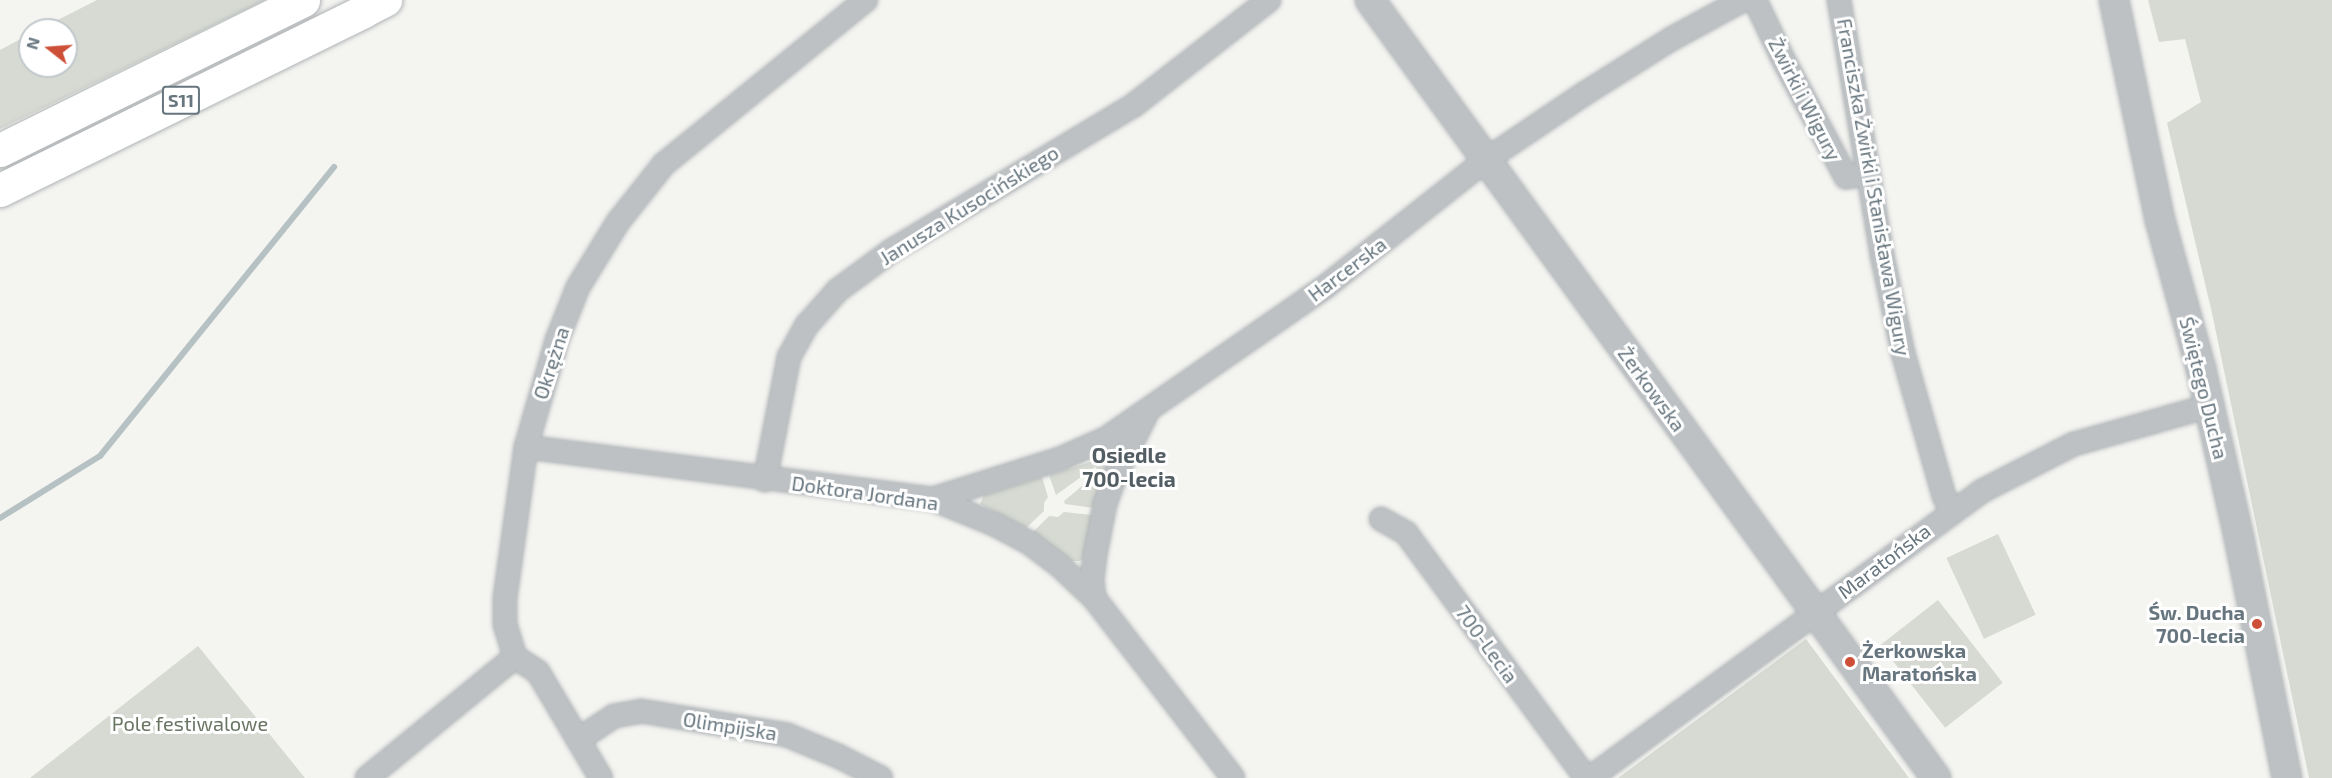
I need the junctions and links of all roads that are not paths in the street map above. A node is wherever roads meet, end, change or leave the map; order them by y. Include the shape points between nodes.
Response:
1 (303, 0) edge
2 (866, 0) edge
3 (1269, 0) edge
4 (1370, 0) edge
5 (1743, 0) edge
6 (1755, 0) edge
7 (1839, 0) edge
8 (2114, 0) edge
9 (374, 5) edge
10 (0, 150) edge
11 (1486, 160) junction
12 (1869, 174) junction
13 (0, 190) edge
14 (2209, 406) junction
15 (1148, 411) junction
16 (526, 447) junction
17 (765, 480) junction
18 (933, 499) junction
19 (1951, 511) junction
20 (1381, 519) dead end
21 (1094, 598) junction
22 (1814, 613) junction
23 (515, 657) junction
24 (578, 740) junction
25 (367, 778) edge
26 (601, 778) edge
27 (881, 778) edge
28 (1233, 778) edge
29 (1588, 778) edge
30 (1936, 778) edge
31 (2287, 778) edge

1 - 10 highway, S11
2 - 16 street, Okrężna via 688,141 664,164 618,222 578,287 556,340
3 - 17 street, Janusza Kusocińskiego via 1134,105 891,251 838,291 807,325 789,357
4 - 11 street, Żerkowska
5 - 11 street, Harcerska via 1584,94
6 - 12 street, Żwirki i Wigury via 1845,177
7 - 12 street, Franciszka Żwirki i Stanisława Wigury
8 - 14 street, Świętego Ducha via 2160,220
9 - 13 highway, S11
11 - 15 street, Harcerska via 1324,287
11 - 22 street, Żerkowska
12 - 19 street, Franciszka Żwirki i Stanisława Wigury via 1903,353
14 - 19 street, Maratońska via 2074,444 2019,470
14 - 31 street, Świętego Ducha
15 - 18 street, Harcerska via 1087,449
15 - 21 street via 1114,476 1095,555
16 - 17 street, Doktora Jordana
16 - 23 street, Okrężna via 505,598 506,624
17 - 18 street, Doktora Jordana
18 - 21 street, Doktora Jordana via 1031,544
19 - 22 street, Maratońska
20 - 29 street, 700-Lecia via 1406,533
21 - 28 street, Doktora Jordana
22 - 29 street, Maratońska
22 - 30 street, Żerkowska
23 - 24 street via 538,672
23 - 25 street
24 - 26 street
24 - 27 street, Olimpijska via 614,716 641,711 787,735

